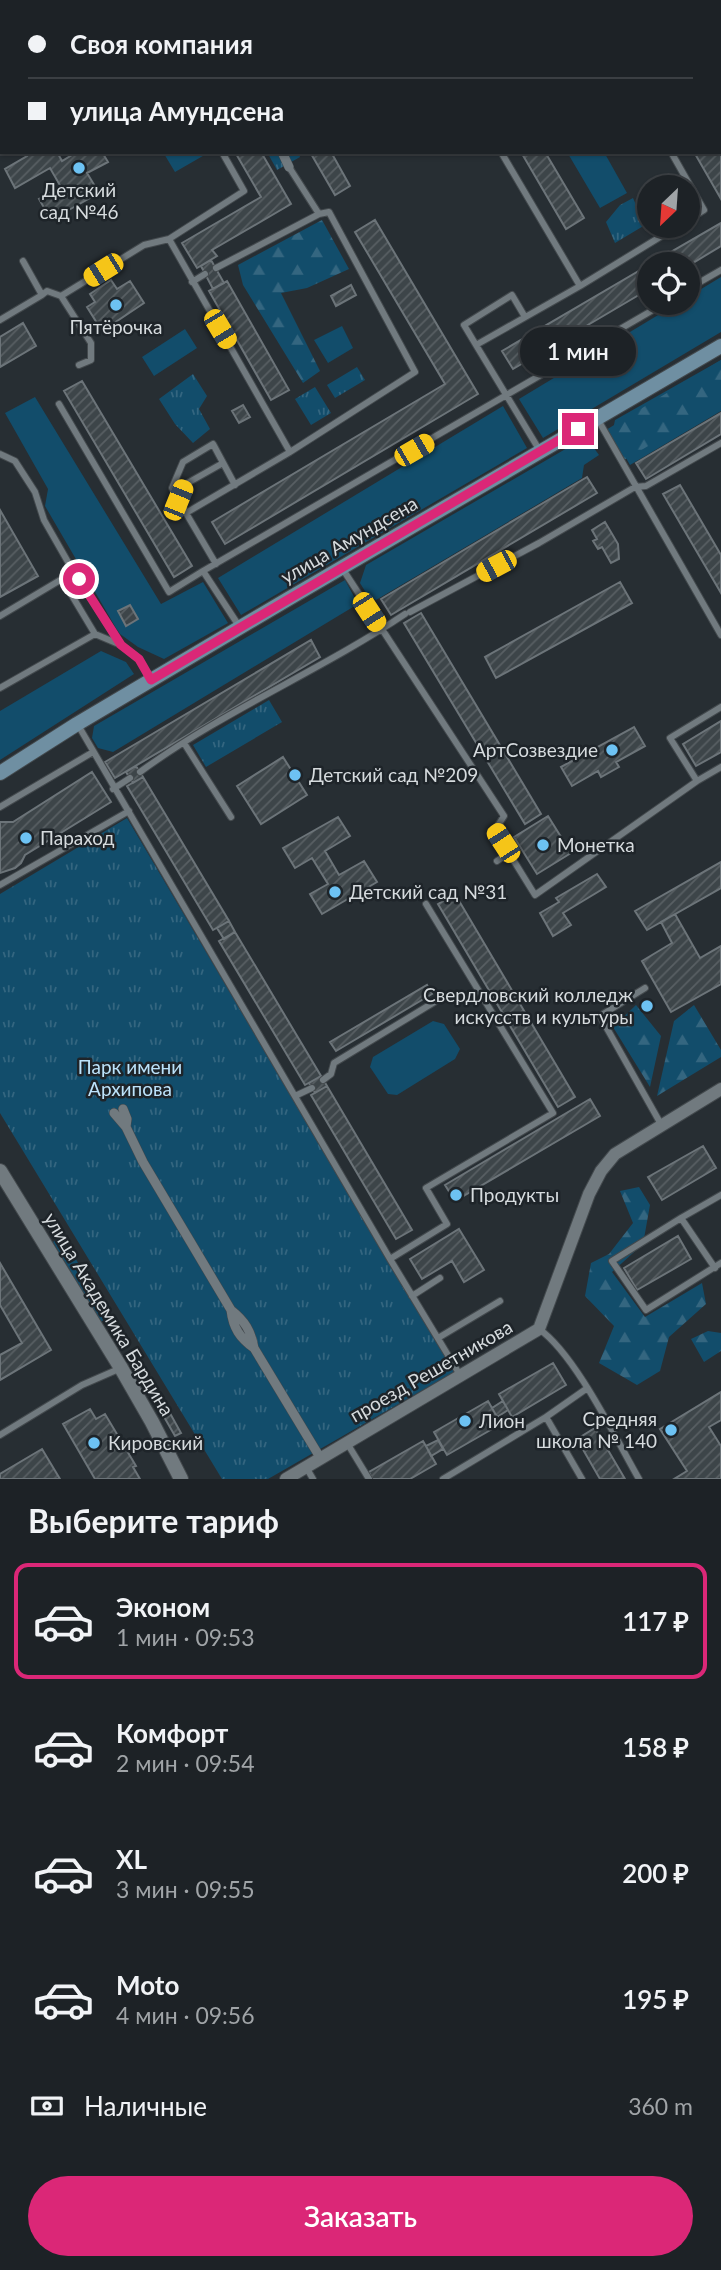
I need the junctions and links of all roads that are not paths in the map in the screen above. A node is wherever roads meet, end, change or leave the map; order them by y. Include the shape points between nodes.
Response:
1 (223, 154) edge
2 (283, 154) edge
3 (502, 154) edge
4 (672, 154) edge
5 (289, 167) joint
6 (684, 175) edge
7 (320, 214) junction
8 (658, 238) edge
9 (169, 239) junction
10 (23, 261) dead end
11 (216, 268) dead end
12 (721, 270) edge
13 (205, 274) dead end
14 (192, 282) junction
15 (700, 282) edge
16 (580, 286) junction
17 (42, 295) junction
18 (61, 296) junction
19 (645, 315) edge
20 (526, 317) junction
21 (0, 320) edge
22 (476, 345) junction
23 (721, 346) edge
24 (79, 365) dead end
25 (507, 396) junction
26 (59, 404) dead end
27 (597, 418) junction
28 (721, 443) edge
29 (540, 451) junction
30 (290, 452) junction
31 (0, 454) edge
32 (223, 463) junction
33 (235, 485) junction
34 (635, 487) junction
35 (178, 500) junction
36 (186, 513) junction
37 (216, 564) junction
38 (342, 568) junction
39 (203, 571) junction
40 (0, 616) edge
41 (240, 628) junction
42 (381, 631) junction
43 (95, 634) junction
44 (721, 635) edge
45 (121, 645) junction
46 (151, 680) junction
47 (0, 688) edge
48 (721, 707) edge
49 (77, 724) junction
50 (184, 743) junction
51 (93, 752) junction
52 (721, 767) edge
53 (140, 772) dead end
54 (0, 773) edge
55 (130, 778) dead end
56 (697, 781) junction
57 (113, 789) junction
58 (0, 807) edge
59 (129, 811) junction
60 (231, 817) dead end
61 (509, 853) junction
62 (497, 861) dead end
63 (0, 885) edge
64 (426, 904) dead end
65 (645, 988) dead end
66 (441, 998) dead end
67 (323, 1080) dead end
68 (312, 1088) dead end
69 (721, 1089) edge
70 (295, 1096) junction
71 (118, 1111) dead end
72 (662, 1126) junction
73 (0, 1171) edge
74 (721, 1195) edge
75 (681, 1218) junction
76 (390, 1259) junction
77 (718, 1266) edge
78 (440, 1278) dead end
79 (412, 1296) junction
80 (500, 1301) dead end
81 (539, 1329) junction
82 (438, 1338) junction
83 (121, 1367) junction
84 (460, 1375) junction
85 (586, 1389) junction
86 (546, 1417) junction
87 (0, 1435) edge
88 (347, 1443) junction
89 (321, 1459) junction
90 (306, 1467) junction
91 (181, 1479) edge
92 (286, 1479) edge
93 (313, 1479) edge
94 (369, 1479) edge
95 (443, 1479) edge
96 (582, 1479) edge
97 (639, 1479) edge

1 - 9 lane via 244,191
2 - 5 street
3 - 16 lane
4 - 6 lane
5 - 7 lane
7 - 11 lane
7 - 30 lane via 330,212 415,372
8 - 16 lane
9 - 14 lane
9 - 18 lane via 144,245
10 - 17 lane
12 - 15 lane
13 - 14 lane
14 - 30 lane
16 - 20 lane
17 - 18 lane via 47,291
17 - 21 lane
18 - 24 lane via 90,343 91,360
19 - 25 lane
20 - 22 lane
20 - 22 lane via 512,295 464,325
22 - 25 lane
23 - 27 main road, улица Амундсена
25 - 29 lane
25 - 37 lane
26 - 39 lane via 169,592
27 - 29 main road, улица Амундсена
27 - 34 lane
28 - 34 lane via 646,486
29 - 38 main road, улица Амундсена
30 - 33 lane
31 - 45 lane via 15,461 35,492 44,520
32 - 33 lane
32 - 35 lane via 184,485
32 - 35 lane via 213,443 183,462 172,488
33 - 36 lane
34 - 42 lane
34 - 44 lane
35 - 36 lane
36 - 37 lane
37 - 39 lane
38 - 41 main road, улица Амундсена
38 - 42 lane
39 - 41 lane
40 - 43 lane via 62,579
41 - 46 main road, улица Амундсена
42 - 50 lane
42 - 61 lane via 504,816 495,830
43 - 45 lane
43 - 47 lane
45 - 46 lane via 139,659
46 - 49 main road, улица Амундсена
48 - 56 lane via 670,738
49 - 51 lane
49 - 54 main road, улица Амундсена
50 - 53 lane
50 - 60 lane
51 - 57 lane
51 - 58 lane
52 - 56 lane
55 - 57 lane
56 - 61 lane via 535,895
57 - 59 lane
59 - 63 lane
59 - 70 lane
61 - 62 lane
64 - 76 lane via 553,1113 426,1188 447,1224
65 - 72 lane via 600,1016
66 - 67 lane via 334,1063
68 - 70 lane
69 - 72 street, проезд Решетникова
70 - 76 lane
71 - 89 street via 127,1119 143,1163 231,1310 242,1319 254,1349
72 - 81 street, проезд Решетникова via 615,1154 601,1171
73 - 83 street, улица Академика Бардина
74 - 75 lane
75 - 77 lane
75 - 77 lane via 612,1261 646,1310
76 - 79 lane
78 - 79 lane
79 - 82 lane
80 - 82 lane
81 - 84 street, проезд Решетникова
81 - 85 lane via 550,1336
82 - 84 lane
83 - 87 lane
83 - 91 street, улица Академика Бардина
84 - 88 street, проезд Решетникова
85 - 86 lane
85 - 97 lane
86 - 95 lane
86 - 96 lane
88 - 89 street, проезд Решетникова
88 - 94 lane
89 - 90 street, проезд Решетникова
90 - 92 street, проезд Решетникова
90 - 93 lane

